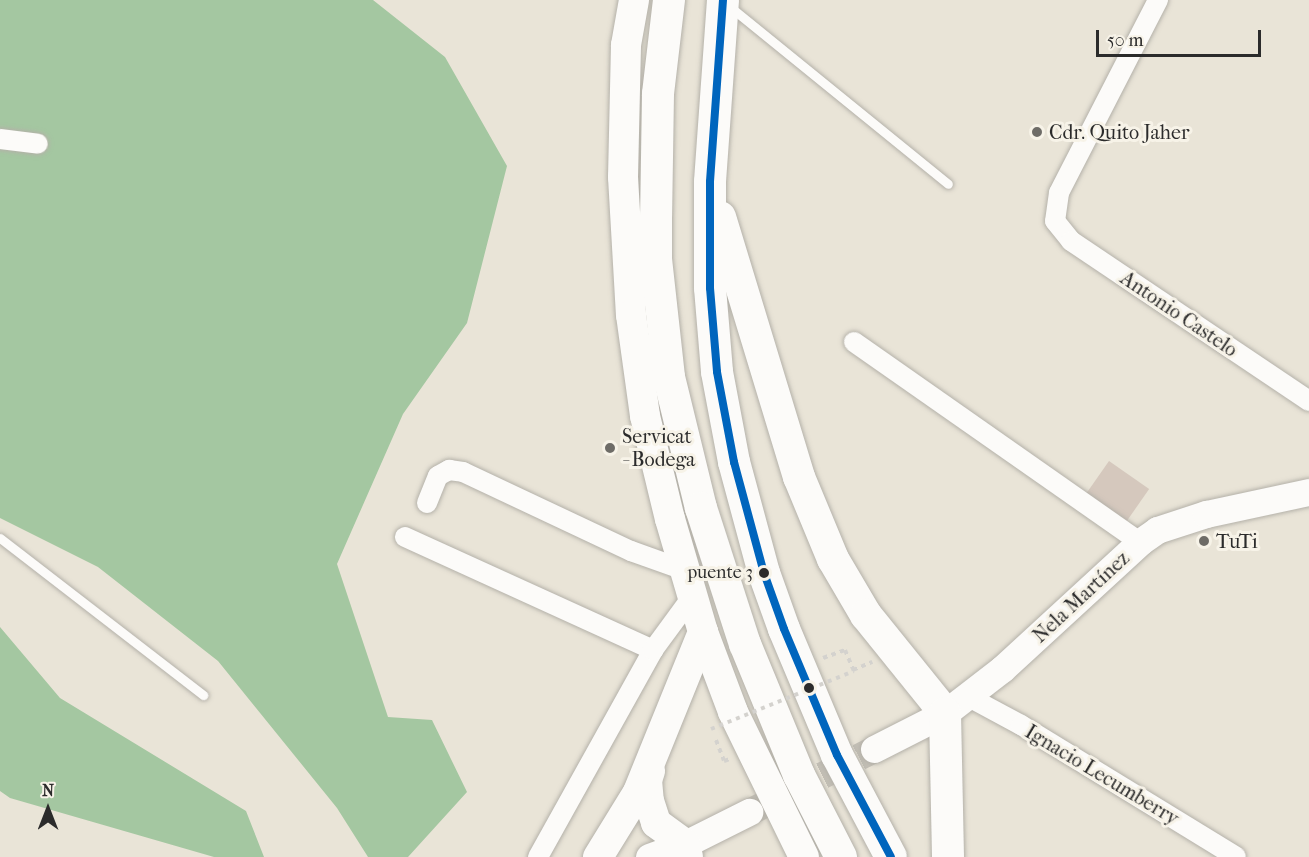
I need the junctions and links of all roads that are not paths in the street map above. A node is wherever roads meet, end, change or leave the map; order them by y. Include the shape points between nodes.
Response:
1 (633, 0) edge
2 (669, 0) edge
3 (723, 0) edge
4 (1158, 0) edge
5 (0, 138) edge
6 (38, 144) dead end
7 (710, 182) junction
8 (948, 184) dead end
9 (854, 342) dead end
10 (1309, 401) edge
11 (1309, 492) edge
12 (427, 503) dead end
13 (405, 537) dead end
14 (0, 538) edge
15 (1140, 542) junction
16 (688, 584) junction
17 (703, 632) junction
18 (653, 650) junction
19 (203, 695) dead end
20 (956, 705) junction
21 (874, 749) tunnel mouth
22 (654, 757) junction
23 (749, 812) tunnel mouth
24 (687, 850) edge
25 (538, 857) edge
26 (598, 857) edge
27 (649, 857) edge
28 (804, 857) edge
29 (841, 857) edge
30 (891, 857) edge
31 (948, 857) edge
32 (1236, 857) edge

1 - 16 main road via 626,45 623,177 631,315 645,416
2 - 29 highway via 658,94 656,216 656,259 669,377 701,508 745,644 798,775
3 - 7 highway
3 - 8 lane
4 - 10 street, Antonio Castelo via 1059,193 1055,221 1071,241
5 - 6 street
7 - 20 highway via 799,477 833,559 866,615
7 - 30 highway via 710,288 717,372 736,473 784,629 837,755
9 - 15 street
11 - 15 main road, Nela Martínez via 1174,523
12 - 16 street via 438,476 449,470 463,472 631,551
13 - 18 street
14 - 19 lane
15 - 20 main road, Nela Martínez via 1002,669
16 - 17 main road
16 - 18 street
17 - 22 main road
17 - 28 main road via 733,712
18 - 25 street
20 - 21 main road, Nela Martínez
20 - 31 highway
20 - 32 street, Ignacio Lecumberry via 1021,725
22 - 24 main road via 647,780 652,814 656,823
22 - 26 main road via 638,792
23 - 24 main road
24 - 27 main road

